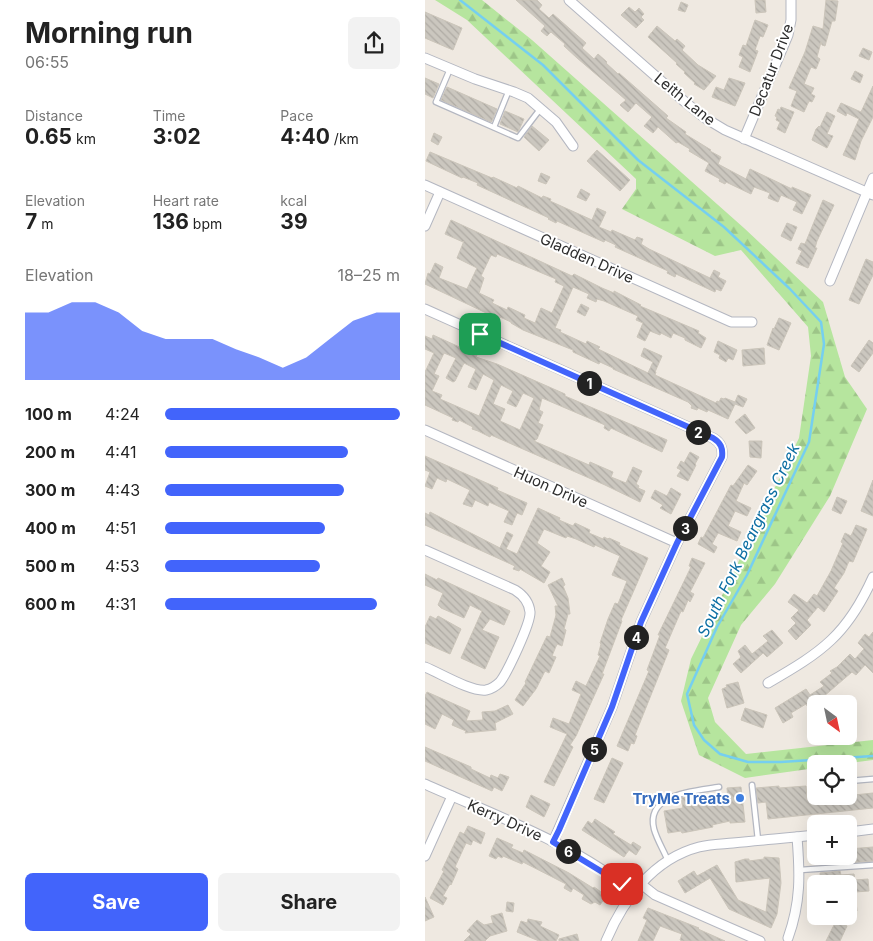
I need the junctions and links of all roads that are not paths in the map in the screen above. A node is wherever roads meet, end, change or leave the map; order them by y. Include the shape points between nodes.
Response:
1 (569, 0) edge
2 (791, 0) edge
3 (425, 58) edge
4 (450, 69) junction
5 (509, 90) junction
6 (541, 108) junction
7 (494, 127) junction
8 (744, 139) junction
9 (573, 146) dead end
10 (873, 178) edge
11 (425, 185) edge
12 (440, 192) junction
13 (870, 193) edge
14 (425, 226) edge
15 (830, 281) dead end
16 (425, 309) edge
17 (751, 322) dead end
18 (425, 430) edge
19 (677, 543) junction
20 (425, 550) edge
21 (873, 577) edge
22 (425, 667) edge
23 (769, 683) dead end
24 (873, 778) edge
25 (857, 780) edge
26 (425, 784) edge
27 (752, 785) dead end
28 (719, 787) dead end
29 (452, 796) junction
30 (873, 829) edge
31 (857, 831) edge
32 (807, 836) edge
33 (797, 837) junction
34 (758, 840) junction
35 (553, 842) junction
36 (425, 856) edge
37 (668, 862) junction
38 (873, 865) edge
39 (800, 870) junction
40 (641, 884) junction
41 (633, 893) junction
42 (788, 938) dead end
43 (606, 941) edge
44 (759, 941) edge

1 - 8 street, Leith Lane via 705,118
2 - 8 street, Decatur Drive via 788,34
3 - 4 street
4 - 5 street
4 - 7 lane via 436,102
5 - 6 street
5 - 7 lane
6 - 7 lane via 518,138
6 - 9 street
8 - 13 street, Leith Lane
10 - 13 street
11 - 12 street, Gladden Drive
12 - 14 street
12 - 17 street, Gladden Drive via 731,322
13 - 15 street
16 - 19 street via 718,441 722,457
18 - 19 street, Huon Drive
19 - 35 street via 641,622 612,707
20 - 22 street via 515,590 524,596 529,606 529,618 518,647 497,686 486,690 474,689
21 - 23 street via 859,606 829,643
24 - 25 lane
26 - 29 street, Kerry Drive
27 - 34 lane
28 - 37 lane via 669,797 659,804 654,814 654,828
29 - 35 street, Kerry Drive
29 - 36 street
30 - 31 street
32 - 33 street
33 - 34 street
33 - 39 street
34 - 37 street via 700,847
35 - 41 street, Kerry Drive
37 - 40 street
38 - 39 lane
39 - 42 street via 797,908
40 - 41 street
40 - 44 street via 655,895
41 - 43 street via 619,912

